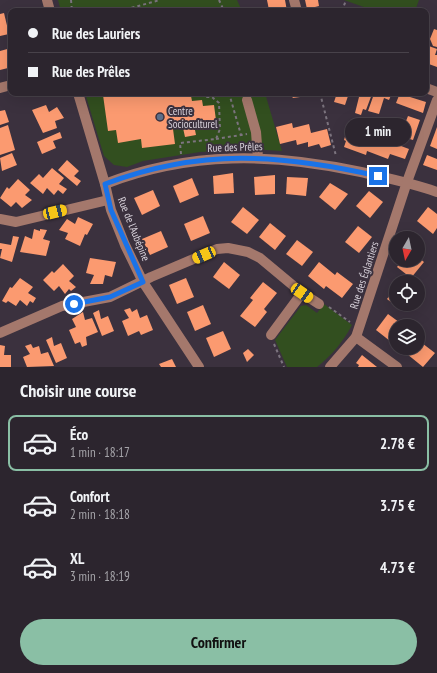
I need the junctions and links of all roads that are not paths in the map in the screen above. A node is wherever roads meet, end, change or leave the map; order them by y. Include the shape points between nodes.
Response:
1 (79, 96) edge
2 (247, 100) dead end
3 (437, 100) edge
4 (258, 158) junction
5 (406, 182) junction
6 (105, 184) junction
7 (437, 192) edge
8 (108, 200) junction
9 (0, 219) edge
10 (143, 282) junction
11 (302, 293) junction
12 (319, 304) road end
13 (0, 333) edge
14 (357, 333) junction
15 (270, 335) road end
16 (199, 367) edge
17 (330, 367) edge
18 (397, 367) edge

1 - 6 street, Rue de l'Aubépine
2 - 4 street via 256,132
3 - 5 street, Rue des Églantiers
4 - 5 street, Rue des Prêles via 335,166
4 - 6 street, Rue des Prêles via 182,162 150,168
5 - 7 street, Rue des Prêles
5 - 14 street, Rue des Églantiers
6 - 8 street, Rue de l'Aubépine
8 - 9 street via 16,222
8 - 10 street, Rue de l'Aubépine
10 - 11 street via 217,249 228,248 248,252 260,258
10 - 13 street via 110,297 62,306
10 - 16 street, Rue de l'Aubépine
11 - 12 street
11 - 15 street
14 - 17 street, Rue des Églantiers
14 - 18 street

